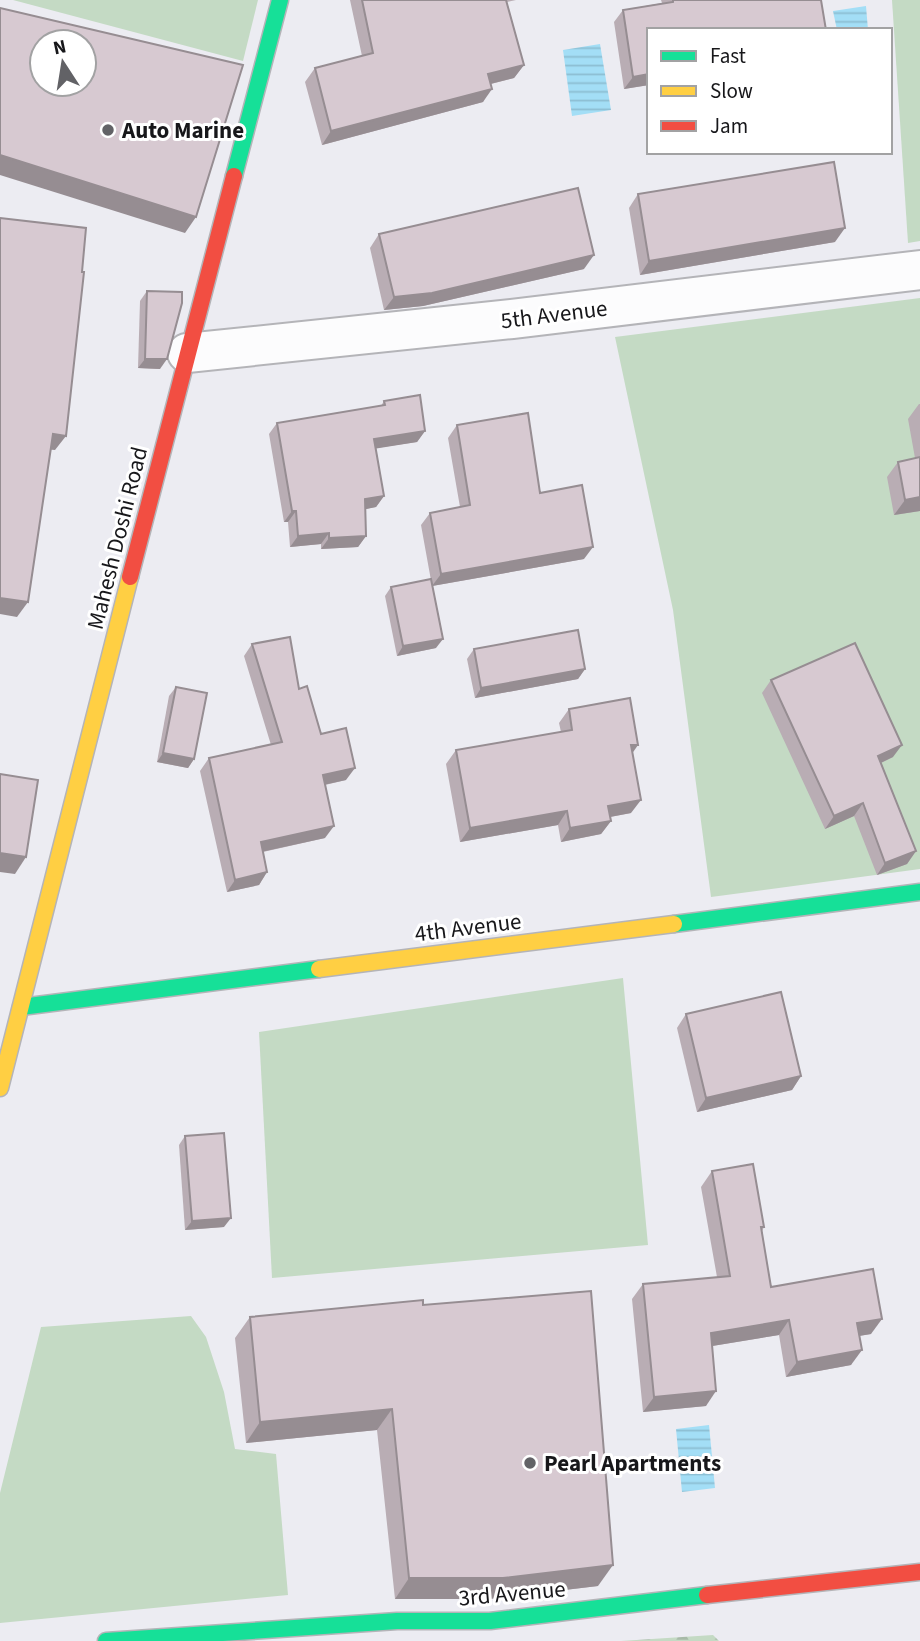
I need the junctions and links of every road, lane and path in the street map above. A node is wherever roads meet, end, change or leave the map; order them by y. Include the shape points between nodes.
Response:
1 (280, 0) edge
2 (920, 270) edge
3 (187, 353) junction
4 (920, 892) edge
5 (21, 1007) junction
6 (0, 1088) edge
7 (920, 1572) edge
8 (106, 1641) edge

1 - 3 street, Mahesh Doshi Road
2 - 3 street, 5th Avenue
3 - 5 street, Mahesh Doshi Road
4 - 5 street, 4th Avenue
5 - 6 street, Mahesh Doshi Road
7 - 8 street, 3rd Avenue via 490,1621 397,1621

